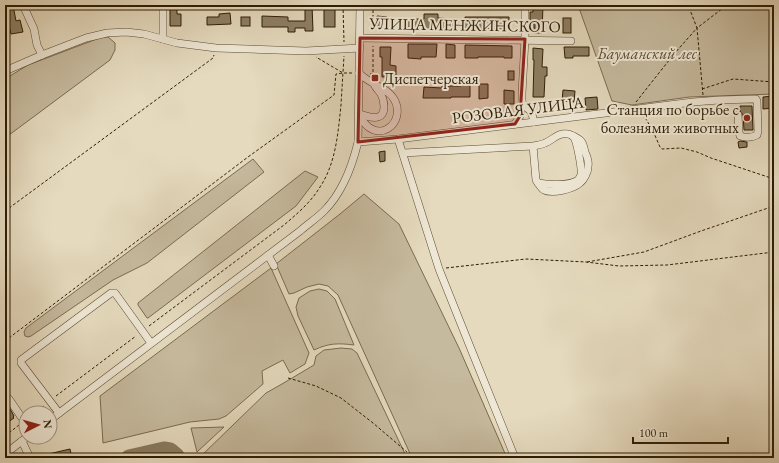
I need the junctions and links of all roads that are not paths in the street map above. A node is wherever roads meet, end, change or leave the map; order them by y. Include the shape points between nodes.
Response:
1 (23, 5) edge
2 (163, 5) edge
3 (360, 5) edge
4 (525, 5) edge
5 (360, 38) junction
6 (163, 39) junction
7 (525, 40) junction
8 (571, 41) dead end
9 (360, 48) junction
10 (42, 55) junction
11 (5, 71) edge
12 (356, 73) junction
13 (373, 84) junction
14 (522, 102) junction
15 (358, 114) junction
16 (738, 114) dead end
17 (534, 122) junction
18 (515, 124) junction
19 (398, 139) junction
20 (358, 142) junction
21 (533, 146) junction
22 (403, 153) junction
23 (268, 255) junction
24 (274, 266) dead end
25 (151, 343) junction
26 (5, 400) edge
27 (18, 412) edge
28 (59, 413) joint
29 (18, 444) edge
30 (27, 445) edge
31 (5, 454) edge
32 (5, 458) edge
33 (30, 458) edge
34 (515, 458) edge

1 - 10 street
2 - 6 street
3 - 5 street
4 - 7 street
5 - 7 street, УЛИЦА МЕНЖИНСКОГО
5 - 9 street
6 - 9 street, УЛИЦА МЕНЖИНСКОГО via 216,48 306,51
6 - 10 street, УЛИЦА МЕНЖИНСКОГО via 126,32 107,33
7 - 8 street, УЛИЦА МЕНЖИНСКОГО
7 - 14 street
9 - 12 street
10 - 11 street, УЛИЦА МЕНЖИНСКОГО
12 - 13 street
12 - 15 street
13 - 15 street via 383,98 383,114 374,117
13 - 15 street via 386,91 395,101 397,115 394,122 384,130 372,130
14 - 17 street via 531,112
14 - 18 street via 520,116
15 - 20 street
16 - 17 street, РОЗОВАЯ УЛИЦА via 740,136 744,138 757,135 756,99 704,101
17 - 18 street, РОЗОВАЯ УЛИЦА
18 - 19 street, РОЗОВАЯ УЛИЦА
19 - 20 street, РОЗОВАЯ УЛИЦА
19 - 22 street
20 - 23 street via 347,177 338,194 325,210
21 - 21 street via 538,184 580,181 581,169 573,136 561,134 546,143
21 - 22 street
22 - 34 street via 439,269
23 - 24 street
23 - 25 street
25 - 28 street
25 - 28 street via 115,293 111,292 27,355 21,363
26 - 27 street via 9,399
29 - 31 street
30 - 33 street
31 - 32 street

